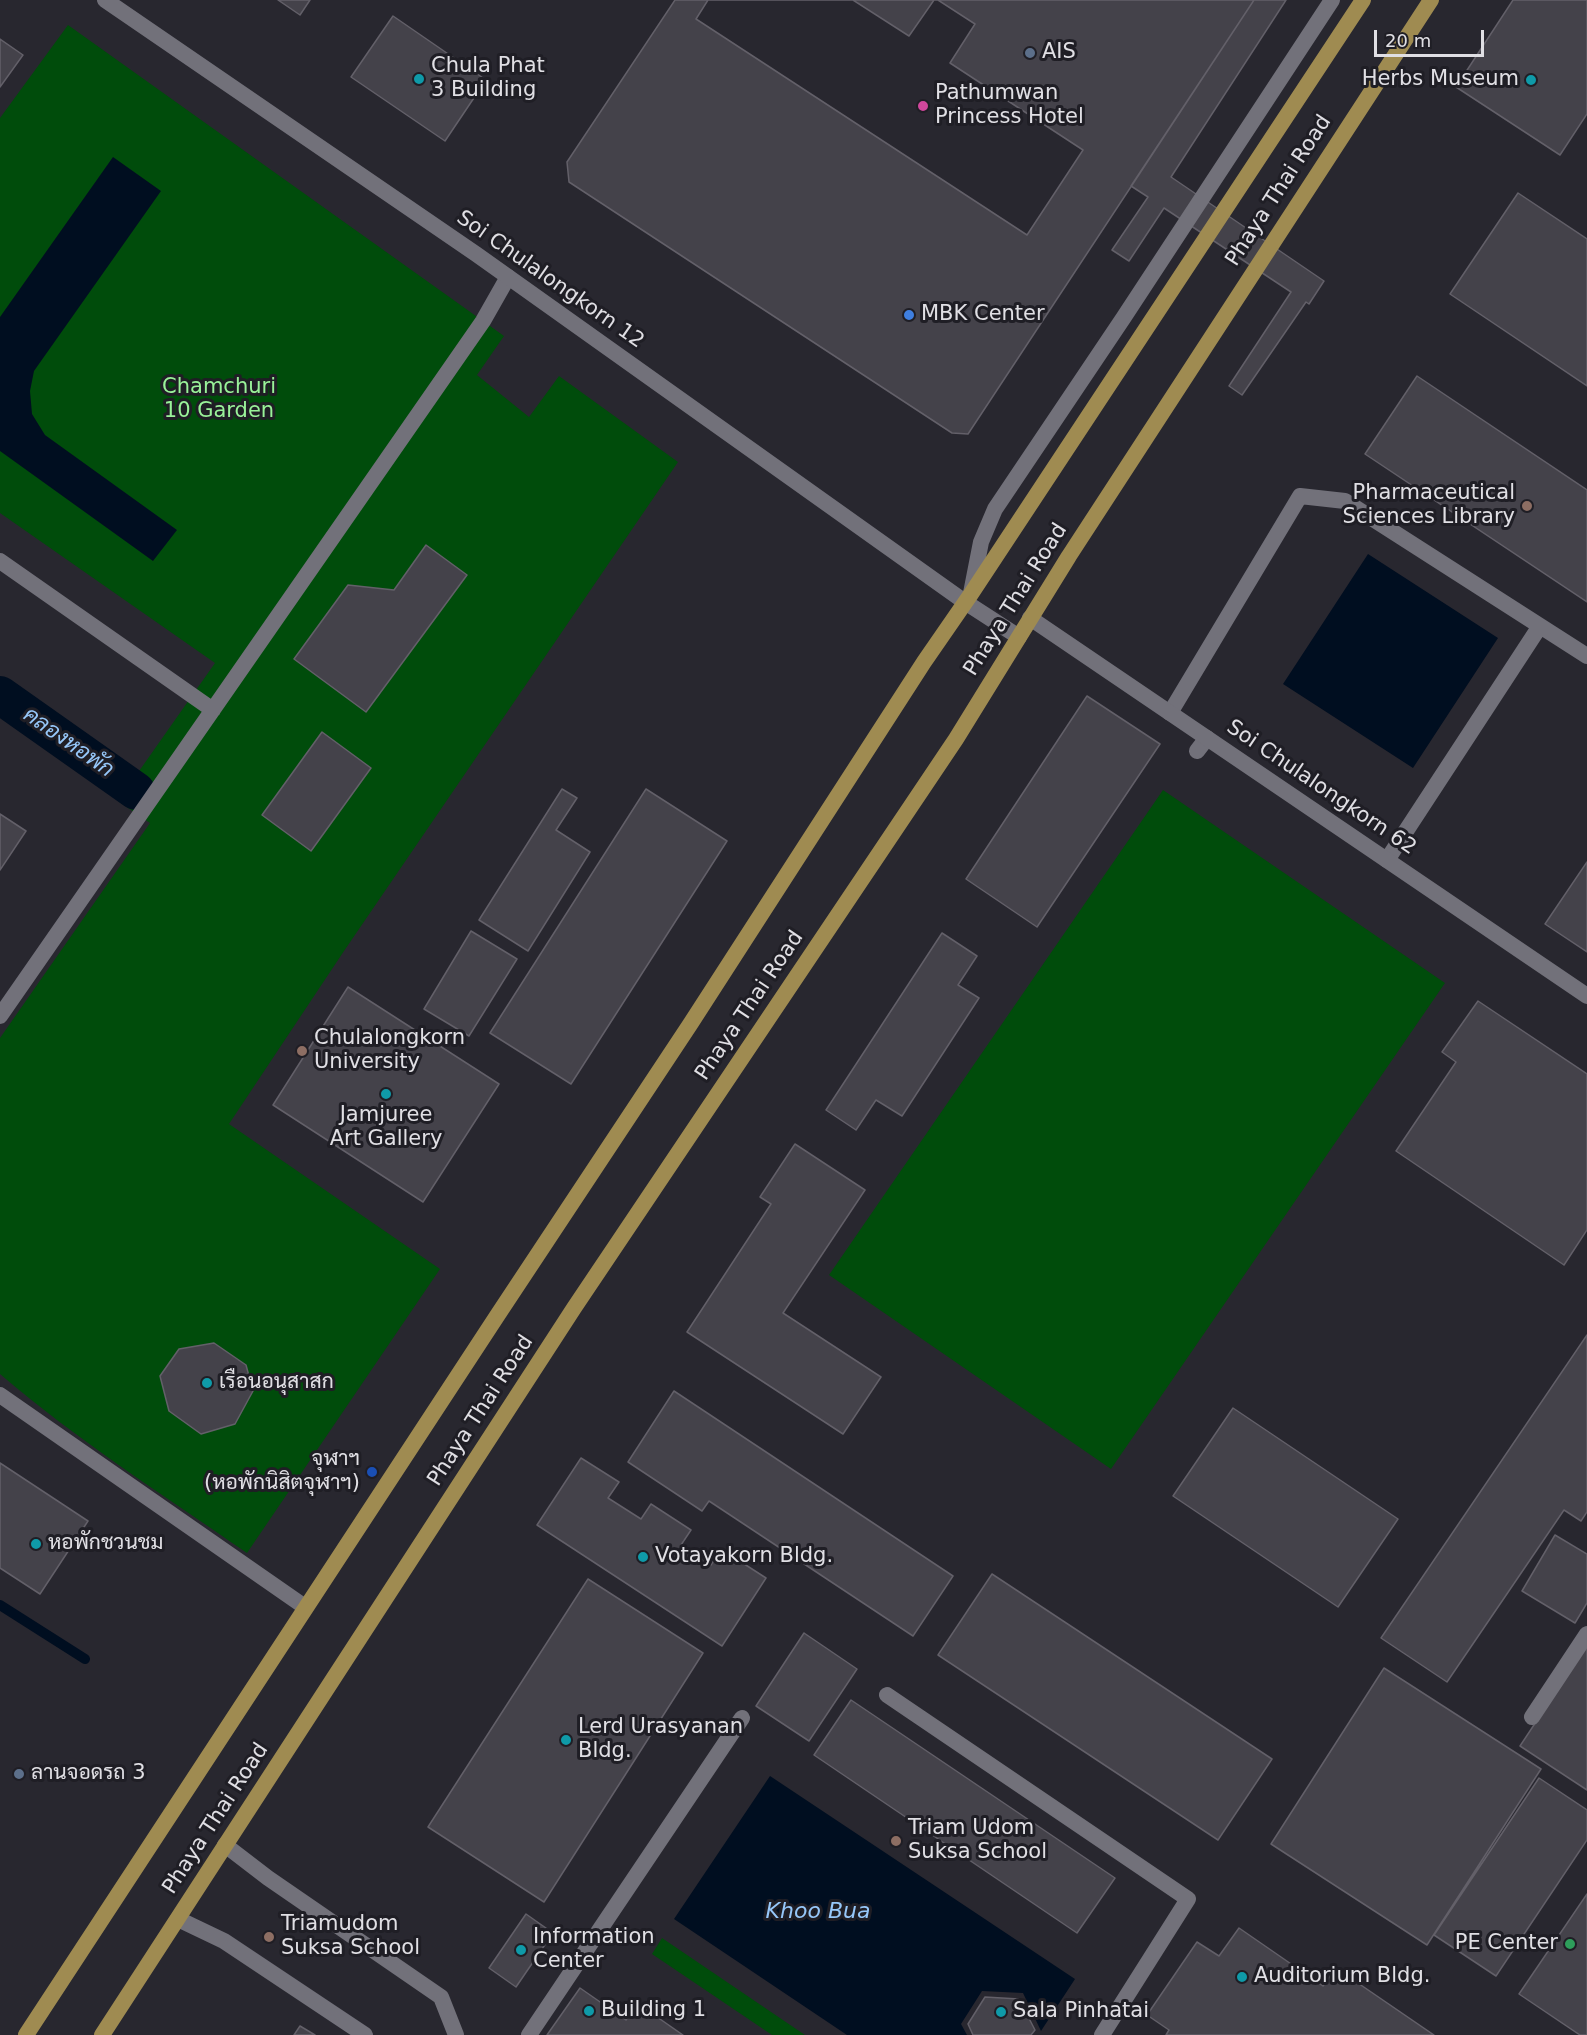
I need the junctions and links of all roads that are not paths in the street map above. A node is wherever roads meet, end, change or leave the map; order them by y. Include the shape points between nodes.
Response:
1 (105, 0) edge
2 (1332, 0) edge
3 (1363, 0) edge
4 (1431, 0) edge
5 (508, 277) junction
6 (0, 561) edge
7 (968, 598) junction
8 (1030, 618) junction
9 (1540, 626) junction
10 (1019, 637) junction
11 (1587, 656) edge
12 (213, 710) junction
13 (1170, 713) junction
14 (1387, 860) junction
15 (1587, 996) edge
16 (0, 1016) edge
17 (0, 1395) edge
18 (305, 1607) junction
19 (1587, 1634) edge
20 (887, 1695) dead end
21 (1532, 1717) dead end
22 (742, 1718) dead end
23 (225, 1845) junction
24 (178, 1919) junction
25 (26, 2035) edge
26 (102, 2035) edge
27 (365, 2035) edge
28 (456, 2035) edge
29 (529, 2035) edge
30 (1102, 2035) edge

1 - 5 street, Soi Chulalongkorn 12
2 - 7 street, Phaya Thai Road via 995,509 981,542
3 - 7 main road, Phaya Thai Road
4 - 8 main road, Phaya Thai Road
5 - 7 street, Soi Chulalongkorn 12
5 - 12 street via 483,321
6 - 12 street
7 - 10 street, Soi Chulalongkorn 12
7 - 18 main road, Phaya Thai Road
8 - 10 main road, Phaya Thai Road
8 - 13 street, Soi Chulalongkorn 62
9 - 11 street
9 - 13 street via 1345,501 1300,496
9 - 14 street
10 - 23 main road, Phaya Thai Road via 956,739 574,1308
12 - 16 street
13 - 14 street, Soi Chulalongkorn 62 via 1202,745
14 - 15 street, Soi Chulalongkorn 62
17 - 18 street
18 - 25 main road, Phaya Thai Road
19 - 21 street
20 - 30 street via 1188,1899
22 - 29 street
23 - 24 main road, Phaya Thai Road
23 - 28 street via 441,1997
24 - 26 main road, Phaya Thai Road
24 - 27 street via 224,1941

